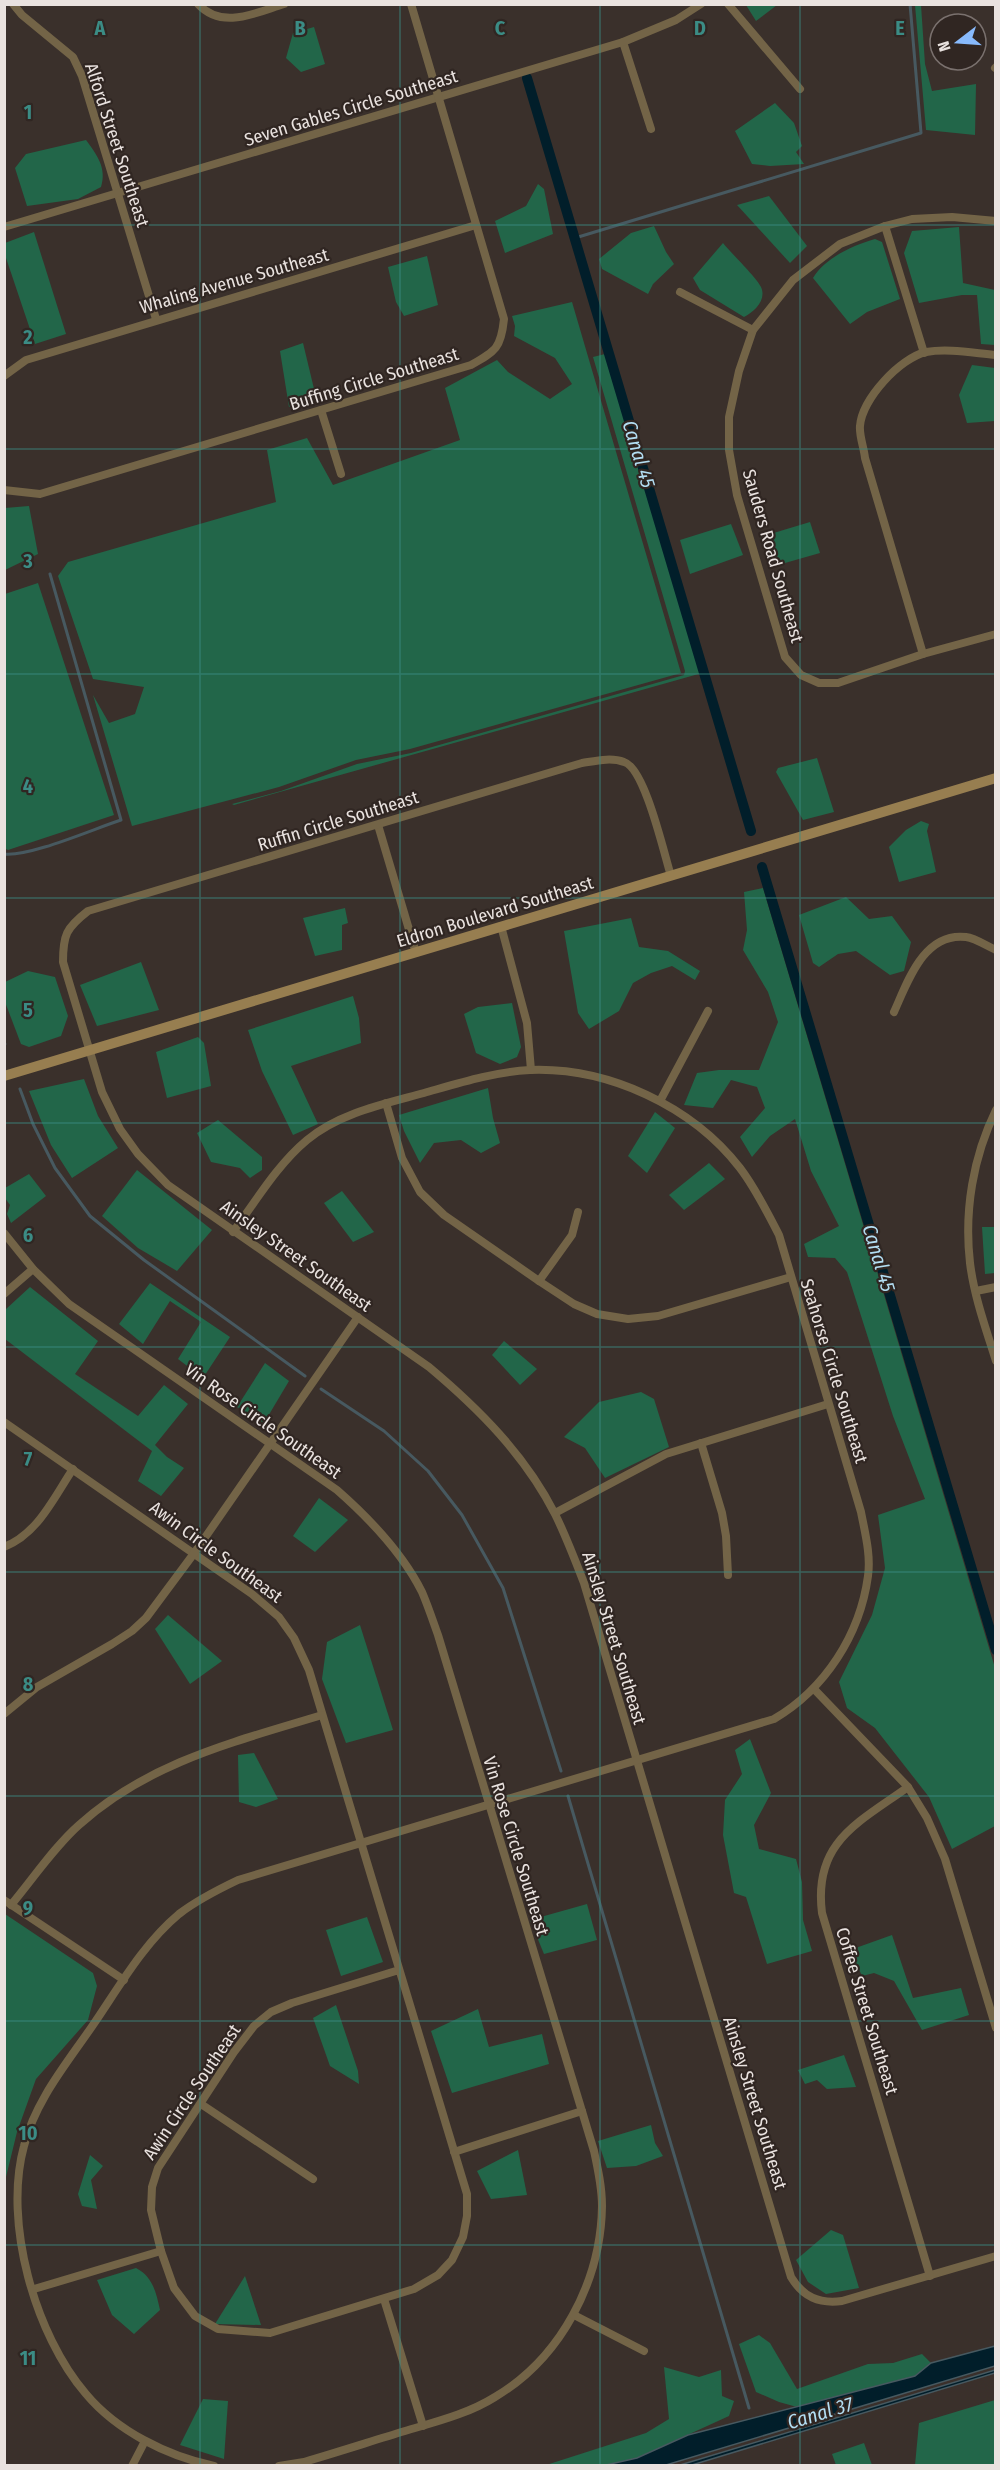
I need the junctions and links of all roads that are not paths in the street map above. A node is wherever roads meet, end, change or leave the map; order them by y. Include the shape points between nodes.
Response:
1 (14, 4) edge
2 (198, 4) edge
3 (284, 4) edge
4 (411, 4) edge
5 (701, 4) edge
6 (728, 4) edge
7 (623, 42) junction
8 (800, 89) dead end
9 (440, 97) junction
10 (651, 129) dead end
11 (118, 194) junction
12 (996, 221) edge
13 (476, 225) junction
14 (885, 226) junction
15 (4, 227) edge
16 (680, 292) dead end
17 (156, 320) junction
18 (753, 330) junction
19 (924, 352) junction
20 (996, 355) edge
21 (4, 376) edge
22 (321, 410) junction
23 (341, 474) dead end
24 (4, 490) edge
25 (996, 634) edge
26 (922, 654) junction
27 (996, 778) edge
28 (378, 825) junction
29 (671, 876) junction
30 (501, 926) junction
31 (996, 951) edge
32 (416, 953) junction
33 (708, 1011) dead end
34 (894, 1012) dead end
35 (90, 1051) junction
36 (531, 1070) junction
37 (4, 1076) edge
38 (660, 1101) junction
39 (386, 1103) junction
40 (996, 1110) edge
41 (993, 1122) edge
42 (578, 1212) dead end
43 (233, 1232) junction
44 (4, 1233) edge
45 (33, 1269) junction
46 (791, 1277) junction
47 (538, 1281) junction
48 (996, 1287) edge
49 (976, 1291) junction
50 (4, 1294) edge
51 (358, 1317) junction
52 (996, 1361) edge
53 (828, 1404) junction
54 (4, 1422) edge
55 (701, 1443) junction
56 (268, 1444) junction
57 (72, 1469) junction
58 (555, 1513) junction
59 (4, 1547) edge
60 (195, 1552) junction
61 (728, 1575) dead end
62 (814, 1689) junction
63 (4, 1714) edge
64 (322, 1715) junction
65 (636, 1760) junction
66 (908, 1786) junction
67 (488, 1805) junction
68 (360, 1843) junction
69 (8, 1902) edge
70 (399, 1970) junction
71 (124, 1980) junction
72 (996, 2028) edge
73 (201, 2104) junction
74 (582, 2111) junction
75 (454, 2152) junction
76 (313, 2179) dead end
77 (161, 2251) junction
78 (996, 2256) edge
79 (930, 2276) junction
80 (34, 2289) junction
81 (384, 2299) junction
82 (574, 2314) junction
83 (644, 2351) dead end
84 (423, 2426) junction
85 (145, 2441) junction
86 (132, 2466) edge
87 (214, 2466) edge
88 (279, 2466) edge

1 - 11 street, Alford Street Southeast via 73,57
2 - 3 street via 211,15 225,19
4 - 9 street, Buffing Circle Southeast
5 - 7 street, Seven Gables Circle Southeast via 676,20
6 - 8 street
7 - 9 street, Seven Gables Circle Southeast
7 - 10 street
9 - 11 street, Seven Gables Circle Southeast
9 - 13 street, Buffing Circle Southeast
11 - 15 street, Seven Gables Circle Southeast
11 - 17 street, Alford Street Southeast
12 - 14 street, Sauders Road Southeast via 952,217 912,219
13 - 17 street, Whaling Avenue Southeast
13 - 22 street, Buffing Circle Southeast via 504,319 502,340 491,354 471,366
14 - 18 street, Sauders Road Southeast via 840,244 793,280
14 - 19 street
16 - 18 street
17 - 21 street, Whaling Avenue Southeast via 26,360
18 - 26 street, Sauders Road Southeast via 729,417 729,450 737,495 786,657 801,675 819,683 837,683
19 - 20 street
19 - 26 street via 894,369 871,398 860,425 865,458
22 - 23 street
22 - 24 street, Buffing Circle Southeast via 40,494
25 - 26 street
27 - 29 street, Eldron Boulevard Southeast
28 - 29 street, Ruffin Circle Southeast via 582,763 626,762 644,787
28 - 32 street
28 - 35 street, Ruffin Circle Southeast via 88,911 71,924 63,941 63,962
29 - 30 street, Eldron Boulevard Southeast
30 - 32 street, Eldron Boulevard Southeast
30 - 36 street via 526,1023
31 - 34 street via 967,937 945,938 919,959
32 - 35 street, Eldron Boulevard Southeast
33 - 38 street
35 - 37 street, Eldron Boulevard Southeast
35 - 43 street, Ainsley Street Southeast via 102,1092 120,1130 138,1154 168,1185
36 - 38 street, Seahorse Circle Southeast via 601,1079
36 - 39 street, Seahorse Circle Southeast via 492,1074
38 - 46 street, Seahorse Circle Southeast via 689,1119 739,1167 779,1235
39 - 43 street, Seahorse Circle Southeast via 333,1123 307,1140 279,1169
39 - 47 street via 402,1158 420,1192 444,1215
40 - 41 street
41 - 49 street via 975,1164 969,1212 970,1263
42 - 47 street via 572,1235
43 - 51 street, Ainsley Street Southeast
44 - 45 street, Vin Rose Circle Southeast
45 - 50 street
45 - 56 street, Vin Rose Circle Southeast via 69,1304
46 - 47 street via 658,1316 628,1319 597,1314
46 - 53 street, Seahorse Circle Southeast
48 - 49 street
49 - 52 street
51 - 56 street
51 - 58 street, Ainsley Street Southeast via 468,1400 508,1442
53 - 55 street
53 - 62 street, Seahorse Circle Southeast via 868,1543 868,1576 856,1623 842,1652
54 - 57 street, Awin Circle Southeast
55 - 58 street via 666,1454
55 - 61 street via 722,1513
56 - 60 street
56 - 67 street, Vin Rose Circle Southeast via 337,1490 367,1516 398,1553 421,1592 438,1635
57 - 59 street via 32,1530
57 - 60 street, Awin Circle Southeast
58 - 65 street, Ainsley Street Southeast via 584,1583
60 - 63 street via 132,1631 37,1687
60 - 64 street, Awin Circle Southeast via 279,1617 309,1670
62 - 65 street, Seahorse Circle Southeast via 774,1719
62 - 66 street
64 - 68 street, Awin Circle Southeast
64 - 69 street via 198,1753 164,1767 113,1797 77,1826
65 - 67 street, Seahorse Circle Southeast
65 - 79 street, Ainsley Street Southeast via 791,2277 799,2289 818,2300 831,2302
66 - 72 street via 945,1859
66 - 79 street, Coffee Street Southeast via 852,1827 834,1846 823,1868 819,1891 822,1913
67 - 68 street, Seahorse Circle Southeast
67 - 74 street, Vin Rose Circle Southeast
68 - 70 street, Awin Circle Southeast
68 - 71 street via 238,1880 210,1894 179,1914 154,1939
69 - 71 street
70 - 73 street, Awin Circle Southeast via 291,2002 271,2012 247,2035
70 - 75 street, Awin Circle Southeast
71 - 80 street via 50,2088 24,2146 18,2180 18,2218 22,2251
73 - 76 street
73 - 77 street, Awin Circle Southeast via 158,2168 152,2187 151,2210
74 - 75 street
74 - 82 street, Vin Rose Circle Southeast via 599,2176 602,2206 594,2263
75 - 81 street, Awin Circle Southeast via 467,2193 463,2237 452,2260 438,2275 414,2289
77 - 80 street
77 - 81 street, Awin Circle Southeast via 174,2288 195,2316 218,2329 270,2333
78 - 79 street
80 - 85 street via 42,2318 62,2360 86,2394 113,2420
81 - 84 street
82 - 83 street
82 - 84 street, Vin Rose Circle Southeast via 528,2373 495,2397
84 - 88 street, Vin Rose Circle Southeast
85 - 86 street
85 - 87 street

